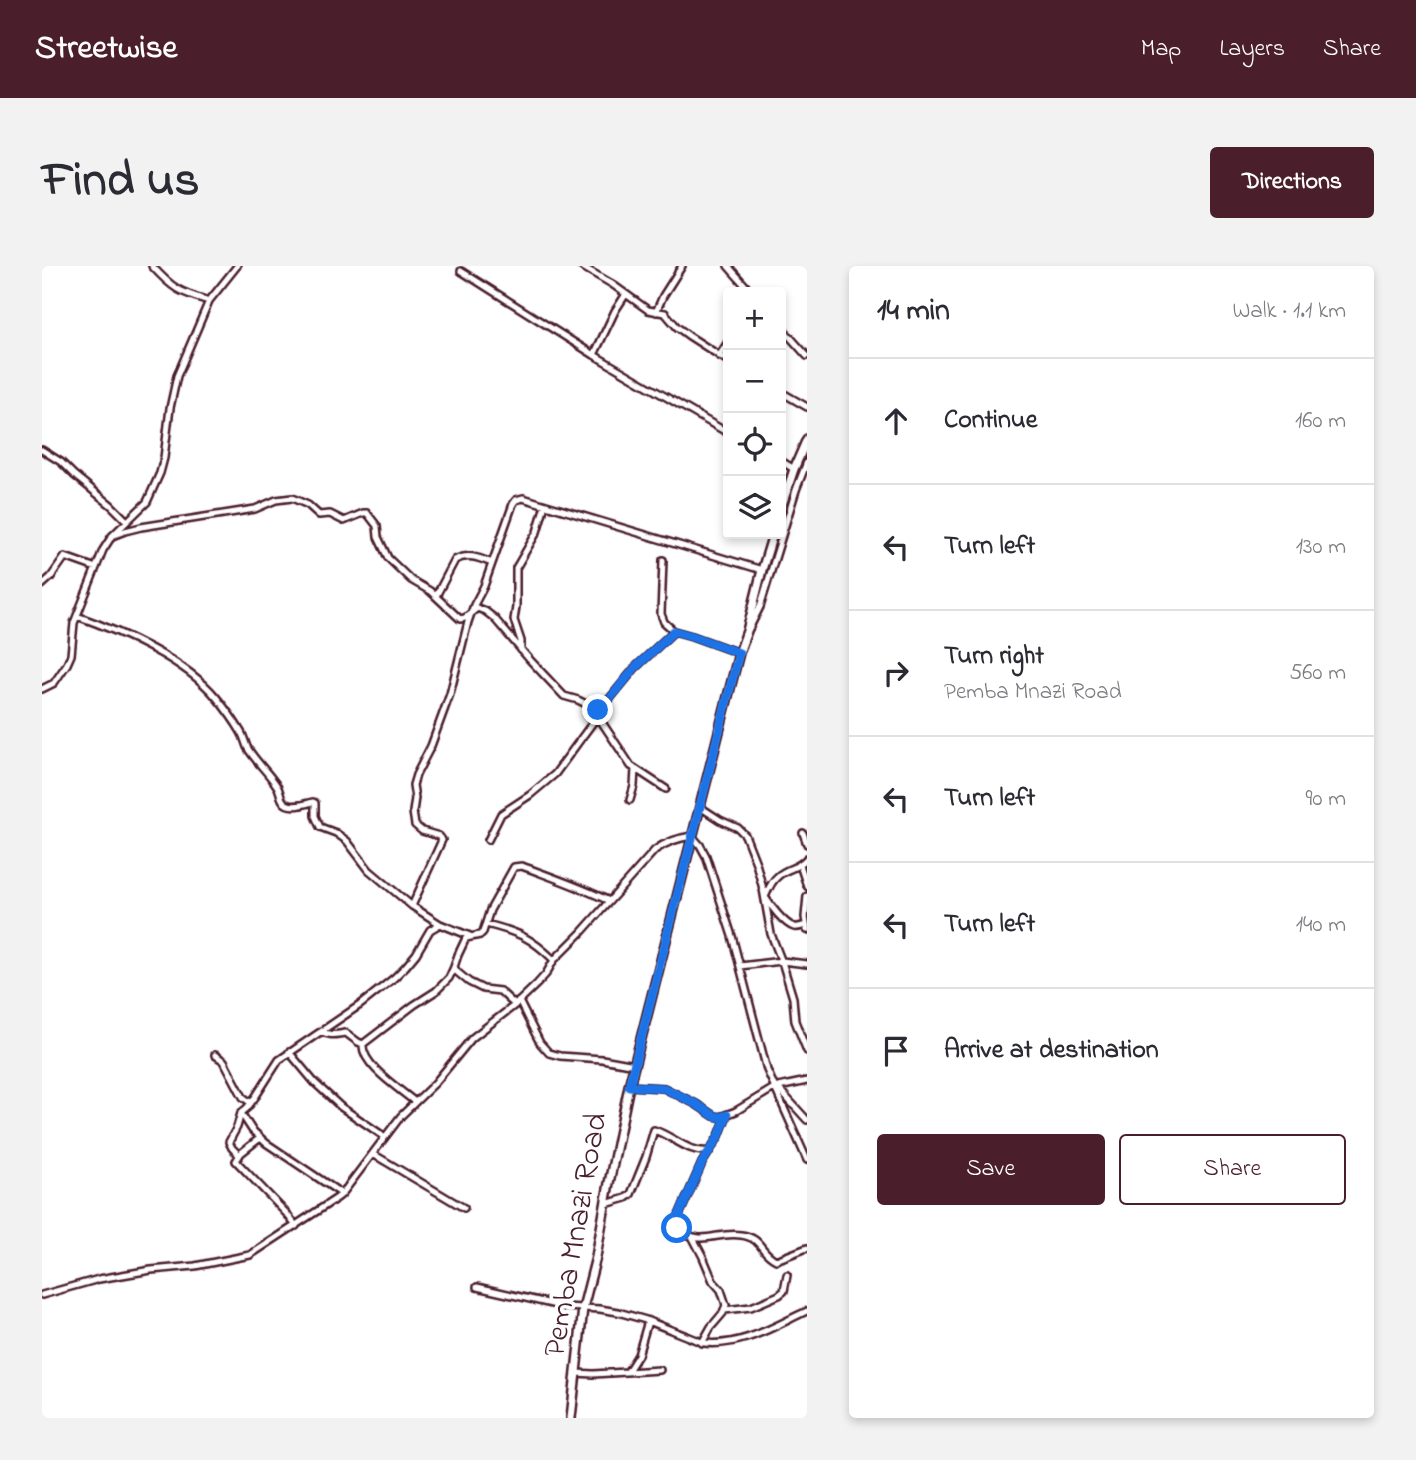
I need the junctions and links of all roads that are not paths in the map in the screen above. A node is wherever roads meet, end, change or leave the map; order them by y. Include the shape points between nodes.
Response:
1 (152, 266) edge
2 (237, 266) edge
3 (581, 266) edge
4 (682, 266) edge
5 (728, 266) edge
6 (593, 269) edge
7 (461, 271) dead end
8 (747, 287) edge
9 (626, 294) junction
10 (209, 301) junction
11 (656, 312) junction
12 (786, 333) edge
13 (723, 350) edge
14 (594, 355) junction
15 (719, 356) junction
16 (807, 356) edge
17 (723, 358) edge
18 (786, 395) edge
19 (807, 407) edge
20 (723, 430) edge
21 (807, 439) edge
22 (42, 450) edge
23 (807, 462) edge
24 (786, 464) edge
25 (794, 469) junction
26 (805, 474) edge
27 (786, 493) edge
28 (545, 505) junction
29 (127, 521) junction
30 (112, 536) junction
31 (771, 539) edge
32 (663, 560) dead end
33 (492, 562) junction
34 (96, 568) junction
35 (762, 570) junction
36 (42, 585) edge
37 (436, 596) junction
38 (472, 611) junction
39 (77, 616) junction
40 (674, 631) junction
41 (747, 631) junction
42 (520, 650) junction
43 (739, 653) junction
44 (42, 689) edge
45 (600, 712) junction
46 (635, 769) junction
47 (666, 789) dead end
48 (630, 800) dead end
49 (700, 807) junction
50 (803, 833) dead end
51 (692, 836) junction
52 (488, 840) dead end
53 (807, 844) edge
54 (805, 862) edge
55 (807, 886) edge
56 (807, 896) edge
57 (765, 897) junction
58 (609, 901) junction
59 (412, 906) junction
60 (440, 924) junction
61 (486, 925) junction
62 (806, 927) edge
63 (470, 936) junction
64 (555, 960) junction
65 (782, 961) junction
66 (806, 965) edge
67 (740, 966) junction
68 (454, 967) junction
69 (517, 1003) junction
70 (321, 1031) junction
71 (363, 1044) junction
72 (807, 1051) edge
73 (289, 1052) junction
74 (215, 1055) dead end
75 (635, 1065) junction
76 (807, 1081) edge
77 (629, 1086) junction
78 (776, 1088) junction
79 (415, 1102) junction
80 (251, 1103) junction
81 (241, 1113) junction
82 (727, 1115) junction
83 (807, 1119) edge
84 (385, 1137) junction
85 (260, 1138) junction
86 (708, 1151) junction
87 (373, 1154) junction
88 (239, 1155) junction
89 (807, 1160) edge
90 (342, 1194) junction
91 (606, 1204) junction
92 (464, 1208) dead end
93 (296, 1226) junction
94 (693, 1238) junction
95 (807, 1248) edge
96 (787, 1275) dead end
97 (477, 1287) dead end
98 (42, 1295) edge
99 (583, 1308) junction
100 (725, 1310) junction
101 (807, 1311) edge
102 (648, 1321) junction
103 (702, 1343) junction
104 (660, 1370) dead end
105 (628, 1371) junction
106 (576, 1373) junction
107 (571, 1418) edge

1 - 10 street via 173,288
2 - 10 street
3 - 6 street
4 - 11 street
5 - 8 street
6 - 9 street
7 - 14 street
9 - 11 street
9 - 14 street
10 - 29 street via 177,376 160,472 147,502
11 - 15 street via 665,313
12 - 16 street
13 - 15 street
14 - 20 street
15 - 17 street
18 - 19 street
21 - 25 main road
22 - 29 street
23 - 26 street
24 - 25 street
25 - 27 main road
26 - 41 street via 760,607
28 - 33 street via 516,499
28 - 35 street
28 - 42 street via 537,532 516,568 514,620
29 - 30 street
30 - 34 street
30 - 37 street via 294,498 319,515 330,514 342,521 367,513 377,526 388,558
31 - 35 main road, Pemba Mnazi Road
32 - 40 street via 661,614
33 - 37 street via 470,555 455,559
33 - 38 street
34 - 36 street via 65,557
34 - 39 street
35 - 41 main road, Pemba Mnazi Road
37 - 38 street via 461,619
38 - 42 street via 479,608 495,618
38 - 59 street via 450,694 416,775 415,825 442,841
39 - 44 street via 67,664 54,683
39 - 59 street via 155,651 197,678 240,730 282,800 298,806 316,803 320,827 347,841 369,870
40 - 43 street
40 - 45 street via 635,668
41 - 43 main road, Pemba Mnazi Road
42 - 45 street via 564,696
43 - 49 main road, Pemba Mnazi Road
45 - 46 street via 601,721
45 - 52 street via 555,774 501,814
46 - 47 street
46 - 48 street
49 - 51 main road, Pemba Mnazi Road
49 - 57 street via 742,831
50 - 53 street
51 - 58 street via 655,850
51 - 67 street via 706,856
51 - 75 main road, Pemba Mnazi Road
54 - 55 street
54 - 57 street via 774,879
56 - 62 street
57 - 62 street via 791,925
57 - 65 street via 771,934
58 - 61 street via 517,866
58 - 64 street
59 - 60 street
60 - 63 street
60 - 70 street via 430,930 394,978
61 - 63 street via 480,935
61 - 64 street via 525,936
63 - 68 street
64 - 69 street
65 - 66 street
65 - 67 street
65 - 72 street via 795,1021
67 - 78 street via 767,1070
68 - 69 street via 469,982 500,991
68 - 71 street via 436,991
69 - 75 street via 549,1054
69 - 79 street via 472,1038
70 - 71 street via 327,1035 346,1033
70 - 73 street
71 - 79 street via 364,1054 379,1073
73 - 80 street
73 - 84 street via 341,1107
74 - 80 street via 224,1061
75 - 77 main road, Pemba Mnazi Road
76 - 78 street
77 - 82 street via 664,1088 714,1116
77 - 91 main road, Pemba Mnazi Road
78 - 82 street
78 - 83 street
78 - 89 street
79 - 84 street
80 - 81 street
81 - 85 street
81 - 88 street via 229,1142
82 - 86 street
84 - 87 street
85 - 88 street
85 - 90 street
86 - 91 street via 654,1130 631,1194
86 - 94 street via 677,1220 677,1228
87 - 90 street
87 - 92 street
88 - 93 street via 238,1163
90 - 93 street
91 - 99 main road, Pemba Mnazi Road
93 - 98 street via 250,1255 99,1279
94 - 95 street via 747,1236 776,1260
94 - 100 street via 721,1290
96 - 100 street via 779,1295 751,1307
97 - 99 street
99 - 102 street
99 - 106 main road, Pemba Mnazi Road
100 - 103 street
101 - 103 street via 751,1337
102 - 103 street
102 - 105 street
104 - 105 street
105 - 106 street
106 - 107 main road, Pemba Mnazi Road

